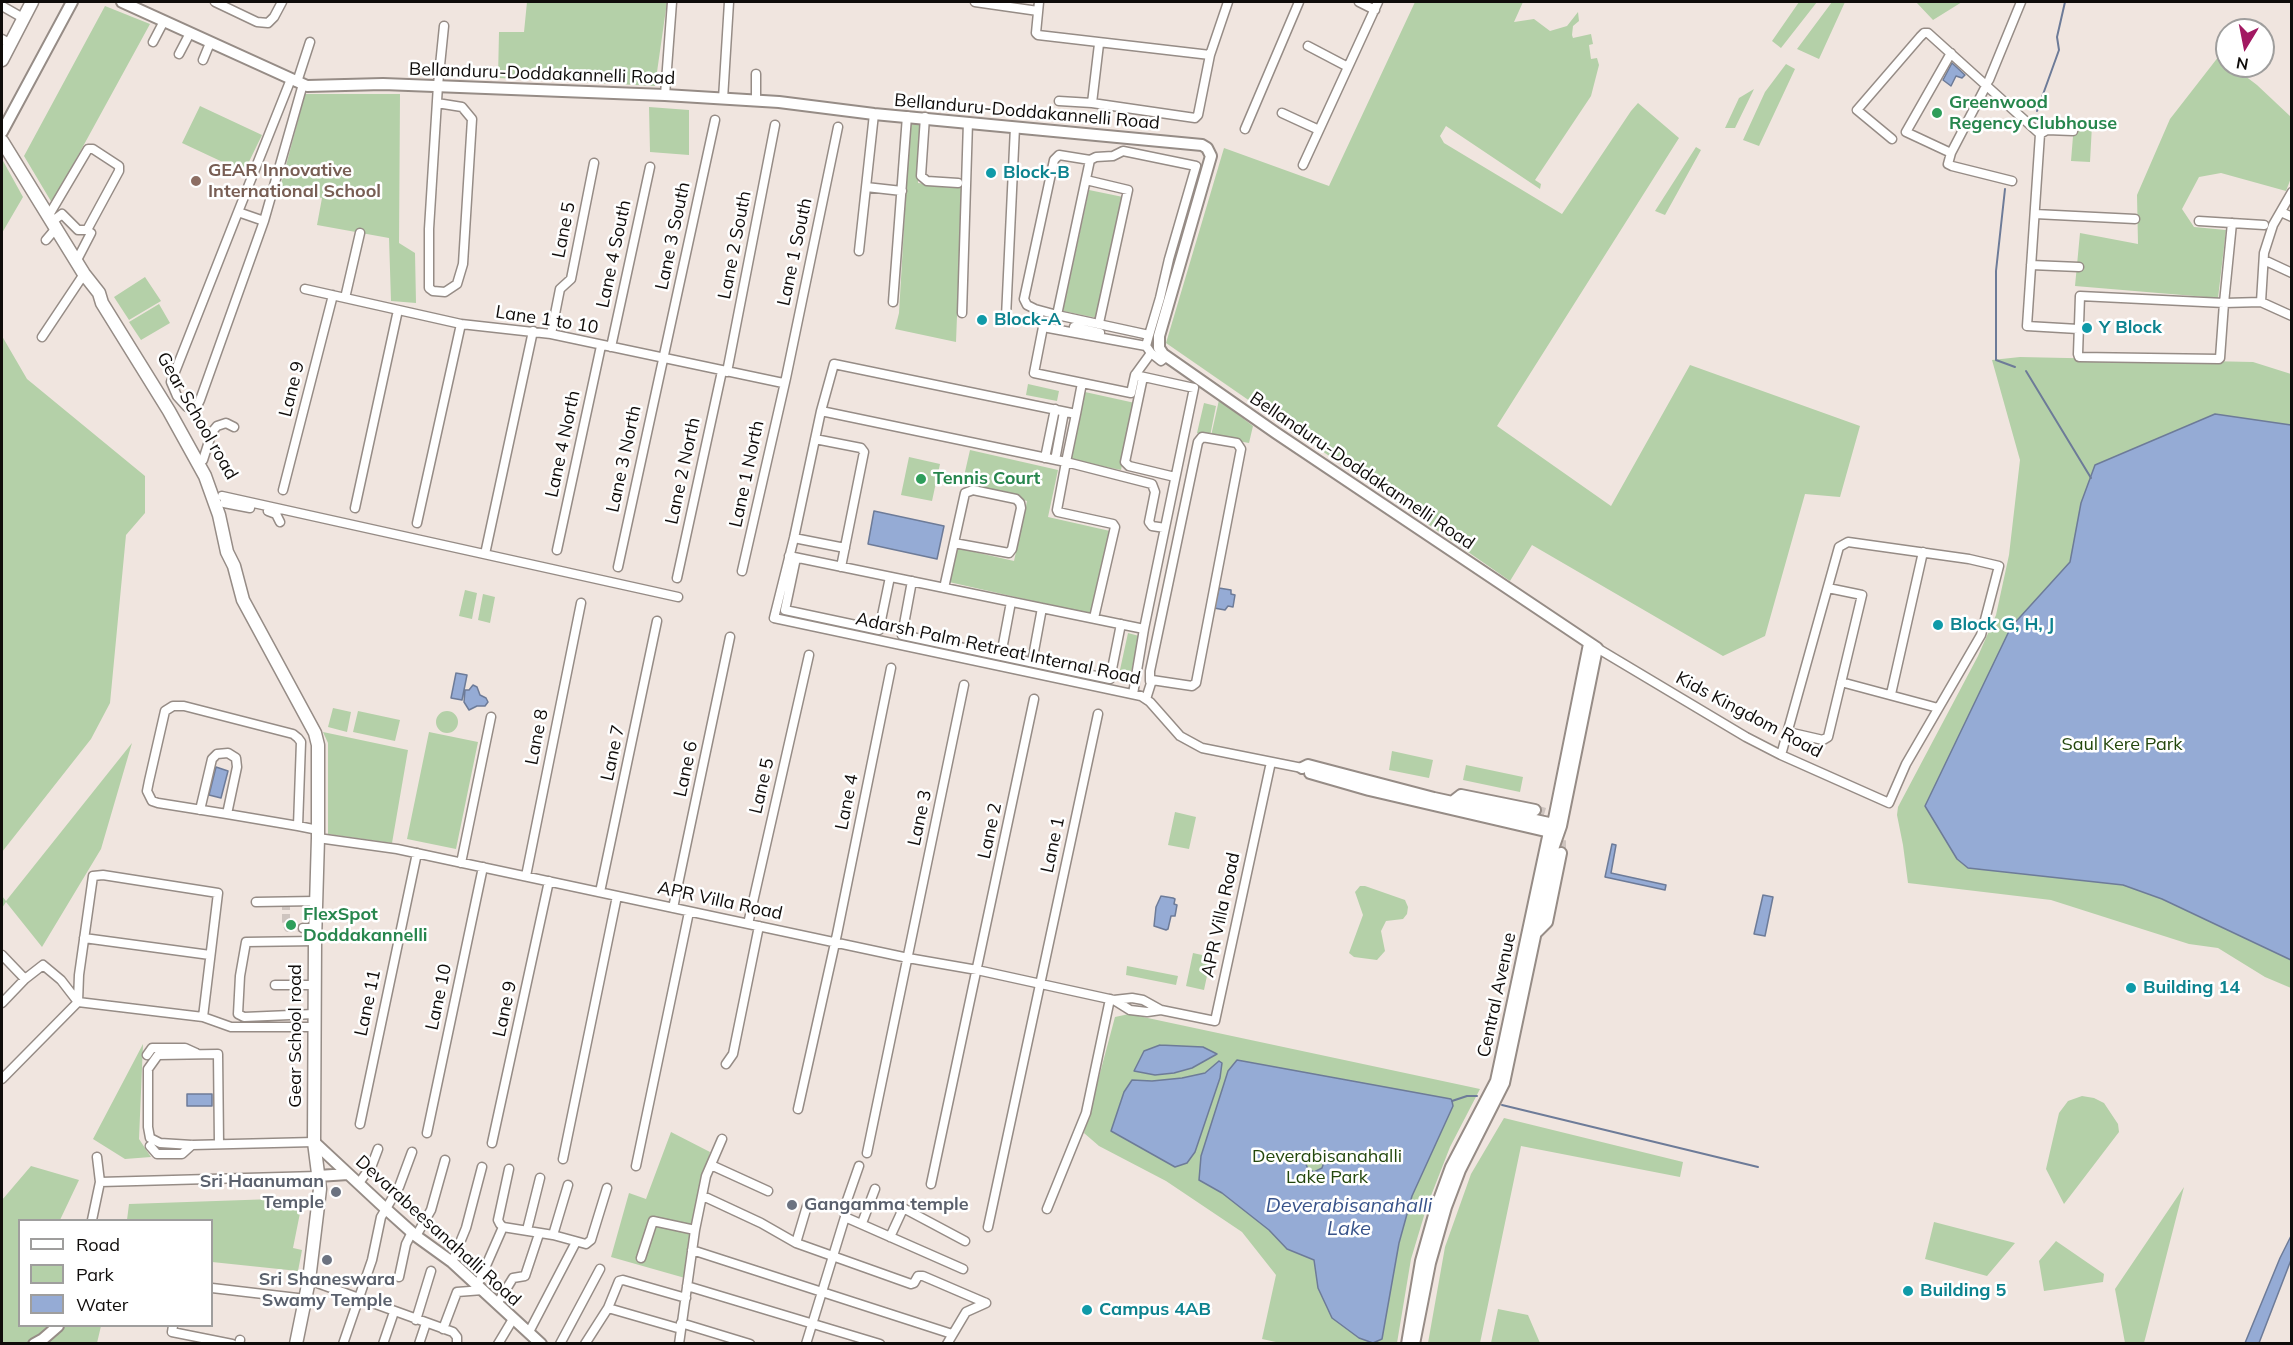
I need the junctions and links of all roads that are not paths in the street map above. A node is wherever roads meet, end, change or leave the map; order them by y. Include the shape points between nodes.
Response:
1 (32, 2) edge
2 (72, 2) edge
3 (122, 2) edge
4 (215, 2) edge
5 (282, 2) edge
6 (672, 2) edge
7 (729, 2) edge
8 (976, 2) edge
9 (1228, 2) edge
10 (1299, 2) edge
11 (1359, 2) edge
12 (2021, 2) edge
13 (2, 6) edge
14 (140, 6) edge
15 (1038, 6) edge
16 (1376, 6) edge
17 (23, 18) junction
18 (165, 21) junction
19 (444, 26) dead end
20 (190, 33) junction
21 (5, 41) edge
22 (153, 42) dead end
23 (310, 42) dead end
24 (210, 43) junction
25 (1099, 44) junction
26 (1308, 46) dead end
27 (1951, 53) junction
28 (179, 54) dead end
29 (1210, 55) junction
30 (2, 60) edge
31 (203, 60) dead end
32 (1348, 67) junction
33 (756, 74) dead end
34 (297, 82) junction
35 (1988, 82) junction
36 (438, 86) junction
37 (665, 95) junction
38 (723, 99) junction
39 (756, 101) junction
40 (1059, 101) dead end
41 (437, 103) junction
42 (1092, 103) junction
43 (1282, 113) dead end
44 (874, 114) junction
45 (907, 116) junction
46 (925, 117) junction
47 (716, 120) dead end
48 (968, 122) junction
49 (775, 125) dead end
50 (838, 127) dead end
51 (1015, 127) junction
52 (1245, 129) dead end
53 (1319, 130) junction
54 (2073, 131) dead end
55 (2, 132) edge
56 (2040, 134) junction
57 (1892, 139) dead end
58 (2, 141) edge
59 (1951, 153) junction
60 (1090, 159) junction
61 (594, 163) dead end
62 (1303, 165) dead end
63 (650, 167) dead end
64 (1086, 180) junction
65 (2012, 182) dead end
66 (958, 183) dead end
67 (866, 187) junction
68 (902, 191) junction
69 (2292, 192) edge
70 (238, 212) junction
71 (2281, 212) junction
72 (2035, 214) junction
73 (2292, 217) edge
74 (2135, 219) dead end
75 (53, 221) junction
76 (264, 221) junction
77 (2199, 221) dead end
78 (2232, 223) junction
79 (2264, 225) dead end
80 (91, 233) dead end
81 (360, 233) dead end
82 (46, 240) dead end
83 (859, 251) dead end
84 (72, 257) junction
85 (2264, 260) junction
86 (2031, 265) junction
87 (2079, 267) dead end
88 (2292, 273) edge
89 (84, 274) junction
90 (305, 289) dead end
91 (333, 295) junction
92 (345, 298) junction
93 (2261, 302) junction
94 (893, 303) dead end
95 (2224, 303) junction
96 (398, 310) junction
97 (962, 313) dead end
98 (1058, 315) junction
99 (2292, 316) edge
100 (1006, 317) dead end
101 (1099, 323) junction
102 (461, 324) junction
103 (1074, 327) dead end
104 (2078, 329) junction
105 (533, 331) junction
106 (551, 334) junction
107 (1149, 335) junction
108 (42, 337) dead end
109 (1117, 342) junction
110 (601, 346) junction
111 (611, 347) junction
112 (1148, 350) junction
113 (1166, 357) junction
114 (663, 358) junction
115 (725, 371) junction
116 (1139, 376) junction
117 (783, 383) junction
118 (1082, 383) junction
119 (173, 404) junction
120 (821, 411) junction
121 (1060, 411) junction
122 (1076, 414) junction
123 (234, 427) dead end
124 (815, 439) junction
125 (1056, 455) dead end
126 (1045, 458) junction
127 (203, 460) junction
128 (1066, 462) junction
129 (1175, 477) junction
130 (283, 490) dead end
131 (219, 494) junction
132 (355, 508) dead end
133 (280, 522) dead end
134 (417, 523) dead end
135 (1165, 528) junction
136 (794, 538) junction
137 (954, 543) junction
138 (845, 548) junction
139 (557, 550) dead end
140 (1923, 552) junction
141 (485, 554) junction
142 (793, 557) junction
143 (234, 566) junction
144 (618, 567) dead end
145 (841, 567) junction
146 (742, 571) dead end
147 (890, 577) junction
148 (677, 578) dead end
149 (912, 581) junction
150 (944, 588) junction
151 (1828, 588) junction
152 (678, 597) dead end
153 (1011, 602) junction
154 (581, 603) dead end
155 (1042, 608) junction
156 (1094, 618) junction
157 (657, 621) dead end
158 (1121, 624) junction
159 (1144, 628) junction
160 (730, 637) dead end
161 (1593, 646) junction
162 (809, 655) dead end
163 (1001, 655) junction
164 (1032, 662) junction
165 (891, 668) dead end
166 (1150, 681) junction
167 (1841, 682) junction
168 (964, 685) dead end
169 (1133, 694) junction
170 (1891, 694) junction
171 (1034, 699) dead end
172 (1146, 699) junction
173 (1938, 708) junction
174 (1098, 714) dead end
175 (491, 717) dead end
176 (1788, 732) junction
177 (1781, 755) junction
178 (300, 758) junction
179 (318, 760) junction
180 (1271, 762) junction
181 (1302, 768) joint
182 (1452, 802) junction
183 (1439, 804) junction
184 (201, 810) junction
185 (1535, 810) tunnel mouth
186 (227, 814) junction
187 (298, 826) junction
188 (1555, 829) junction
189 (318, 834) junction
190 (417, 853) junction
191 (1561, 853) tunnel mouth
192 (461, 863) junction
193 (483, 867) junction
194 (526, 876) junction
195 (549, 881) junction
196 (600, 892) junction
197 (617, 896) junction
198 (316, 901) junction
199 (256, 902) dead end
200 (673, 909) junction
201 (689, 912) junction
202 (748, 924) junction
203 (759, 926) junction
204 (311, 932) junction
205 (1536, 933) junction
206 (84, 938) junction
207 (835, 943) junction
208 (2, 955) edge
209 (210, 955) junction
210 (908, 958) junction
211 (977, 970) junction
212 (79, 975) junction
213 (25, 979) junction
214 (61, 980) junction
215 (1041, 984) junction
216 (275, 985) dead end
217 (314, 985) junction
218 (1112, 1000) junction
219 (78, 1002) junction
220 (2, 1003) edge
221 (203, 1017) junction
222 (314, 1021) junction
223 (198, 1054) junction
224 (147, 1055) dead end
225 (726, 1064) dead end
226 (2, 1079) edge
227 (798, 1109) dead end
228 (360, 1124) dead end
229 (427, 1133) dead end
230 (722, 1139) dead end
231 (314, 1142) junction
232 (492, 1143) dead end
233 (219, 1144) junction
234 (192, 1145) junction
235 (150, 1146) dead end
236 (378, 1149) dead end
237 (412, 1152) dead end
238 (867, 1153) dead end
239 (97, 1157) dead end
240 (563, 1159) dead end
241 (445, 1160) dead end
242 (711, 1165) junction
243 (636, 1166) dead end
244 (860, 1166) dead end
245 (482, 1167) dead end
246 (509, 1169) dead end
247 (348, 1174) junction
248 (318, 1176) junction
249 (540, 1178) dead end
250 (100, 1182) junction
251 (359, 1183) junction
252 (931, 1184) dead end
253 (568, 1185) dead end
254 (607, 1188) dead end
255 (874, 1189) dead end
256 (768, 1191) dead end
257 (703, 1196) junction
258 (807, 1206) dead end
259 (1047, 1209) dead end
260 (387, 1210) junction
261 (845, 1217) junction
262 (92, 1219) edge
263 (862, 1224) junction
264 (504, 1227) junction
265 (988, 1227) dead end
266 (527, 1230) junction
267 (695, 1230) junction
268 (414, 1234) junction
269 (539, 1234) junction
270 (553, 1235) junction
271 (890, 1237) junction
272 (965, 1241) dead end
273 (576, 1242) junction
274 (796, 1243) junction
275 (692, 1250) junction
276 (834, 1256) junction
277 (641, 1258) dead end
278 (452, 1262) junction
279 (600, 1269) dead end
280 (963, 1269) dead end
281 (431, 1271) dead end
282 (399, 1277) dead end
283 (309, 1280) junction
284 (687, 1286) junction
285 (481, 1287) junction
286 (213, 1288) edge
287 (822, 1290) junction
288 (686, 1298) junction
289 (306, 1299) junction
290 (359, 1299) junction
291 (497, 1304) junction
292 (608, 1308) junction
293 (394, 1312) junction
294 (416, 1320) junction
295 (513, 1320) junction
296 (426, 1323) junction
297 (812, 1324) junction
298 (681, 1326) junction
299 (57, 1327) edge
300 (173, 1327) edge
301 (444, 1329) junction
302 (952, 1334) junction
303 (535, 1340) edge
304 (237, 1342) edge
305 (34, 1344) edge
306 (296, 1344) edge
307 (342, 1344) edge
308 (383, 1344) edge
309 (419, 1344) edge
310 (457, 1344) edge
311 (498, 1344) edge
312 (560, 1344) edge
313 (585, 1344) edge
314 (679, 1344) edge
315 (750, 1344) edge
316 (806, 1344) edge
317 (880, 1344) edge
318 (947, 1344) edge
319 (1407, 1344) edge
320 (1414, 1344) edge

1 - 17 main road
2 - 55 street
3 - 14 street, Bellanduru-Doddakannelli Road
4 - 5 street via 257,22 268,23
6 - 37 street
7 - 38 street
8 - 15 street
9 - 29 street
10 - 52 street
11 - 16 street
12 - 35 street
13 - 17 street
14 - 18 street, Bellanduru-Doddakannelli Road
15 - 25 street via 1038,35
16 - 32 street
17 - 21 main road
18 - 20 street, Bellanduru-Doddakannelli Road
18 - 22 street
19 - 36 street
20 - 24 street, Bellanduru-Doddakannelli Road
20 - 28 street
21 - 30 main road
23 - 34 street
24 - 31 street
24 - 34 street, Bellanduru-Doddakannelli Road
25 - 29 street
25 - 42 street
26 - 32 street
27 - 35 street
27 - 57 street via 1924,33 1858,108
27 - 59 street via 1906,131
29 - 42 street via 1197,117
32 - 53 street
33 - 39 street
34 - 36 street, Bellanduru-Doddakannelli Road via 307,86
34 - 70 street
34 - 76 street
35 - 56 street
35 - 59 street
36 - 37 street, Bellanduru-Doddakannelli Road
36 - 41 street
37 - 38 street, Bellanduru-Doddakannelli Road
38 - 39 street, Bellanduru-Doddakannelli Road
39 - 44 street, Bellanduru-Doddakannelli Road
40 - 42 street
41 - 41 street via 429,288 445,292 457,284 463,264 472,119 462,107
43 - 53 street
44 - 45 street, Bellanduru-Doddakannelli Road
44 - 67 street
45 - 46 street, Bellanduru-Doddakannelli Road
45 - 68 street
46 - 48 street, Bellanduru-Doddakannelli Road
46 - 66 street via 921,176 927,182
47 - 114 street, Lane 3 South
48 - 51 street, Bellanduru-Doddakannelli Road
48 - 97 street
49 - 115 street, Lane 2 South
50 - 117 street, Lane 1 South
51 - 100 street
51 - 113 street, Bellanduru-Doddakannelli Road via 1207,148 1211,156 1159,336 1159,348
53 - 62 street
54 - 56 street via 2047,130
56 - 72 street
58 - 75 main road, Gear School road
59 - 65 street via 1948,164 1952,166
60 - 64 street
60 - 98 street via 1059,155 1054,160 1023,298 1035,309
60 - 107 street via 1123,151 1196,166
61 - 106 street, Lane 5 via 571,279 560,289
63 - 111 street, Lane 4 South
64 - 98 street
64 - 101 street via 1128,190
67 - 68 street
67 - 83 street
68 - 94 street
69 - 71 street
70 - 76 street
70 - 119 street via 171,382
71 - 73 street
71 - 85 street
72 - 74 street
72 - 86 street
75 - 75 street via 88,149 119,166 87,230 78,230 62,214
75 - 82 street
75 - 84 main road, Gear School road
76 - 119 street via 200,400 192,408
77 - 78 street
78 - 79 street
78 - 95 street
80 - 84 street
81 - 92 street
84 - 89 main road, Gear School road
85 - 88 street
85 - 93 street
86 - 87 street
86 - 104 street via 2026,326
89 - 108 street
89 - 119 main road, Gear School road
90 - 91 street, Lane 1 to 10
91 - 92 street, Lane 1 to 10
91 - 130 street, Lane 9
92 - 96 street, Lane 1 to 10
93 - 95 street
93 - 99 street
95 - 104 street via 2080,296
95 - 104 street via 2219,359 2079,357
96 - 102 street, Lane 1 to 10
96 - 132 street
98 - 101 street
101 - 107 street
102 - 105 street, Lane 1 to 10
102 - 134 street
103 - 109 street via 1118,337
105 - 106 street, Lane 1 to 10
105 - 141 street
106 - 110 street, Lane 1 to 10
107 - 112 street
109 - 112 street
109 - 118 street via 1043,327 1034,373
110 - 111 street, Lane 1 to 10
110 - 139 street, Lane 4 North
111 - 114 street, Lane 1 to 10
112 - 113 street via 1161,361
112 - 116 street
113 - 161 street, Bellanduru-Doddakannelli Road
114 - 115 street, Lane 1 to 10
114 - 144 street, Lane 3 North
115 - 117 street, Lane 1 to 10
115 - 148 street, Lane 2 North
116 - 118 street via 1131,393
116 - 129 street via 1125,462
116 - 129 street via 1194,388
117 - 146 street, Lane 1 North
118 - 122 street
119 - 127 main road, Gear School road
119 - 131 main road, Gear School road
120 - 121 street via 832,364 836,363
120 - 124 street
120 - 126 street
121 - 122 street
121 - 125 street
121 - 126 street
122 - 128 street
123 - 127 street via 226,423 217,426
124 - 136 street
124 - 138 street via 861,448 864,452
126 - 128 street
127 - 131 main road, Gear School road
128 - 135 street via 1152,483 1155,492 1149,522
128 - 156 street via 1058,512 1115,526
129 - 135 street
131 - 133 street via 273,512
131 - 141 street
131 - 143 main road, Gear School road via 227,552
131 - 143 main road, Gear School road via 236,552
135 - 159 street
136 - 138 street
136 - 142 street
137 - 137 street via 965,493 969,490 1020,503 1009,552
137 - 150 street
138 - 145 street
140 - 151 street via 1842,544
140 - 170 street
140 - 173 street via 1999,566 1981,635
141 - 152 street
142 - 145 street
142 - 147 street via 785,610 879,630
142 - 169 street, Adarsh Palm Retreat Internal Road via 774,618
143 - 179 main road, Gear School road via 243,600 315,733
145 - 147 street
147 - 149 street
149 - 150 street
149 - 163 street via 902,635
150 - 153 street
151 - 167 street via 1862,595
151 - 176 street
153 - 155 street
153 - 163 street
154 - 194 street, Lane 8
155 - 156 street
155 - 164 street
156 - 158 street
157 - 196 street, Lane 7
158 - 159 street
158 - 164 street via 1110,679
159 - 169 street
160 - 200 street, Lane 6
161 - 177 street, Kids Kingdom Road
161 - 188 street, Central Avenue
162 - 202 street, Lane 5
163 - 164 street
165 - 207 street, Lane 4
166 - 166 street via 1198,442 1202,437 1237,443 1240,449 1196,683 1192,686
166 - 172 street
167 - 170 street
167 - 176 street via 1828,737 1823,740
168 - 210 street, Lane 3
169 - 172 street, Adarsh Palm Retreat Internal Road
170 - 173 street
171 - 211 street, Lane 2
172 - 180 street, Adarsh Palm Retreat Internal Road via 1180,736 1202,748
173 - 177 street, Kids Kingdom Road via 1889,803
174 - 215 street, Lane 1
175 - 192 street
176 - 177 street
178 - 179 street
178 - 184 street, APR Villa Road via 301,742 293,734 173,706 165,711 147,791 152,801
178 - 187 street
179 - 189 main road, Gear School road
180 - 181 street, Adarsh Palm Retreat Internal Road
180 - 218 street, APR Villa Road via 1215,1021 1161,1010 1143,999
181 - 183 street, Adarsh Palm Retreat Internal Road via 1308,765
182 - 183 street, Adarsh Palm Retreat Internal Road
182 - 185 street via 1461,795
182 - 188 street, Adarsh Palm Retreat Internal Road
183 - 188 street, Adarsh Palm Retreat Internal Road
184 - 186 street, APR Villa Road
184 - 186 street via 212,759 228,753 236,758 237,767
186 - 187 street, APR Villa Road
187 - 189 street, APR Villa Road
188 - 205 street, Central Avenue
188 - 319 street, Central Avenue via 1496,1081 1451,1167 1436,1208 1421,1261
189 - 190 street, APR Villa Road
189 - 198 main road, Gear School road
190 - 192 street, APR Villa Road
190 - 228 street, Lane 11
191 - 205 street via 1547,922
192 - 193 street, APR Villa Road
193 - 194 street, APR Villa Road
193 - 229 street, Lane 10
194 - 195 street, APR Villa Road
195 - 196 street, APR Villa Road
195 - 232 street, Lane 9
196 - 197 street, APR Villa Road
197 - 200 street, APR Villa Road
197 - 240 street
198 - 199 street
198 - 204 main road, Gear School road
200 - 201 street, APR Villa Road
201 - 202 street, APR Villa Road
201 - 243 street
202 - 203 street, APR Villa Road
203 - 207 street, APR Villa Road
203 - 225 street via 733,1054
204 - 217 main road, Gear School road
204 - 222 street via 246,942 238,1014
205 - 320 street, Central Avenue via 1504,1083 1446,1207
206 - 209 street
206 - 209 street via 93,876 171,880 218,892
206 - 212 street
207 - 210 street, APR Villa Road
207 - 227 street
208 - 213 street
209 - 221 street
210 - 211 street, APR Villa Road
210 - 238 street
211 - 215 street, APR Villa Road
211 - 252 street
212 - 214 street
212 - 219 street
213 - 214 street via 43,965
213 - 220 street
214 - 219 street
215 - 218 street, APR Villa Road
215 - 265 street
216 - 217 street
217 - 222 main road, Gear School road
218 - 259 street via 1086,1113
219 - 221 street
219 - 226 street
221 - 222 street via 231,1027
222 - 231 main road, Gear School road
223 - 224 street via 185,1048 152,1048
223 - 233 street via 218,1054
223 - 234 street via 159,1055 148,1069 150,1138 160,1143
230 - 242 street
231 - 233 street
231 - 247 street, Devarabeesanahalli Road
231 - 248 main road, Gear School road
233 - 234 street
234 - 235 street via 182,1154 157,1154
236 - 251 street
237 - 260 street
239 - 250 street
241 - 268 street via 431,1210
242 - 256 street
242 - 257 street
244 - 261 street via 845,1206
245 - 278 street via 466,1228
246 - 264 street via 498,1220
247 - 248 street
247 - 251 street, Devarabeesanahalli Road
248 - 250 street
248 - 283 main road, Gear School road via 320,1190
249 - 266 street
250 - 262 street
251 - 260 street, Devarabeesanahalli Road
253 - 270 street
254 - 273 street via 591,1240 586,1244
255 - 263 street
257 - 267 street
257 - 274 street
258 - 274 street
260 - 268 street, Devarabeesanahalli Road
260 - 290 street via 381,1217
261 - 263 street
261 - 276 street
263 - 271 street
264 - 266 street
264 - 285 street
266 - 269 street
267 - 275 street
267 - 277 street via 653,1221
268 - 278 street, Devarabeesanahalli Road
268 - 282 street via 406,1244
269 - 270 street
269 - 291 street via 525,1276 513,1278
270 - 273 street
271 - 272 street via 905,1209
271 - 280 street
273 - 303 street
274 - 276 street
275 - 284 street
275 - 287 street
276 - 287 street
276 - 302 street via 911,1284 923,1276 986,1302 966,1312
278 - 285 street, Devarabeesanahalli Road
279 - 312 street
281 - 294 street
283 - 289 main road, Gear School road
283 - 290 street
284 - 288 street
284 - 297 street
285 - 291 street, Devarabeesanahalli Road
285 - 301 street via 457,1292
286 - 289 street
287 - 297 street
287 - 302 street
288 - 292 street via 620,1280
288 - 298 street
289 - 306 main road, Gear School road
290 - 293 street
290 - 307 street
291 - 295 street, Devarabeesanahalli Road
292 - 298 street
292 - 313 street
293 - 294 street
293 - 308 street
294 - 296 street
295 - 303 street, Devarabeesanahalli Road
295 - 311 street
296 - 301 street
296 - 309 street
297 - 316 street
297 - 317 street
298 - 314 street
298 - 315 street
299 - 305 street
300 - 304 street via 172,1332
301 - 310 street via 456,1334
302 - 318 street

